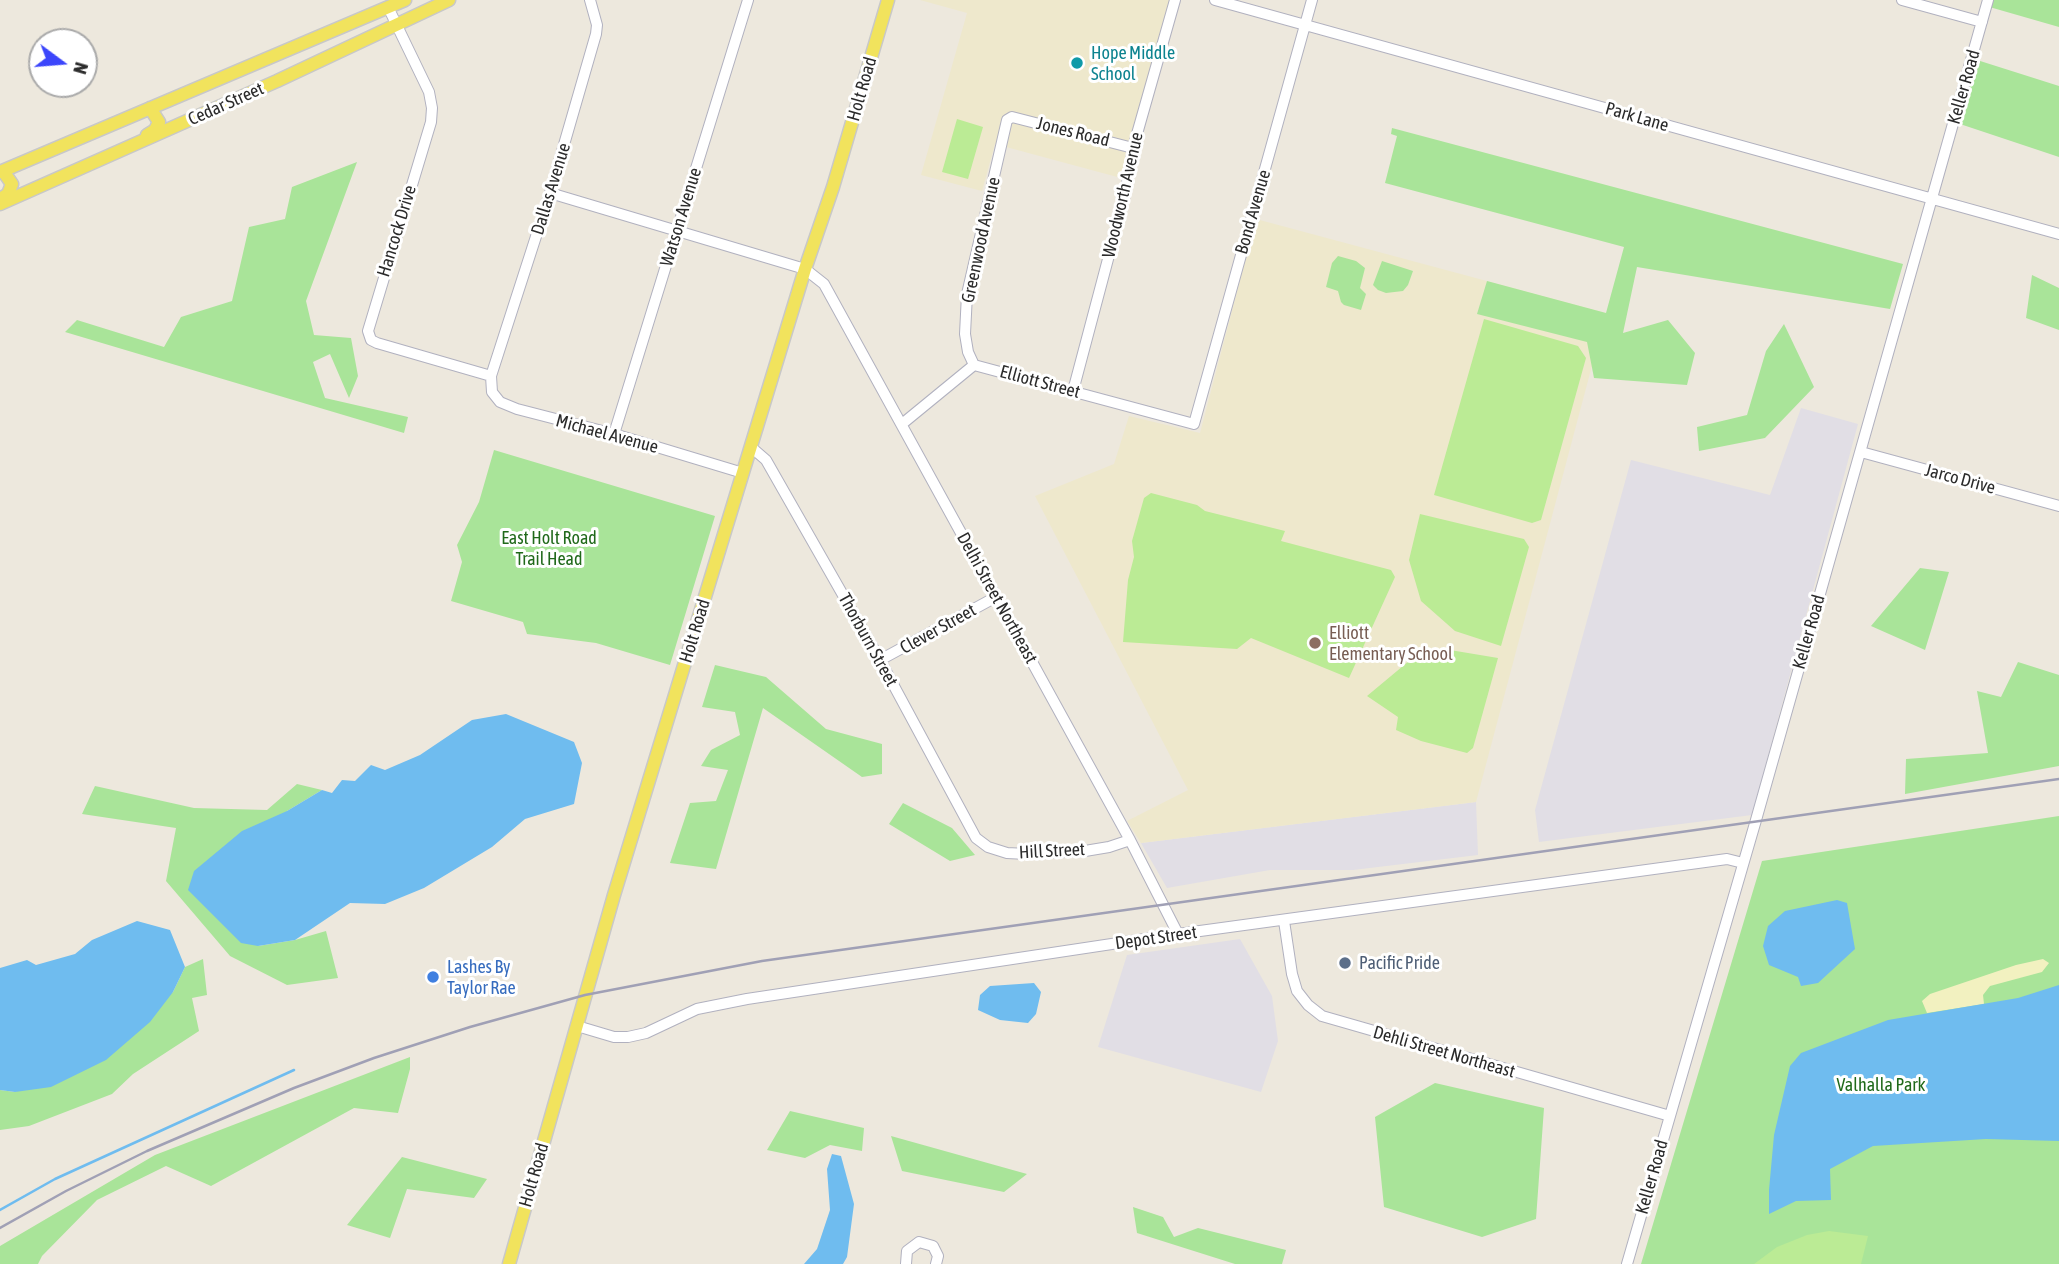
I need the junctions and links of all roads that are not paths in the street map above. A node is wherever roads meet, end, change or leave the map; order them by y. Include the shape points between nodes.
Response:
1 (405, 0) edge
2 (449, 0) edge
3 (590, 0) edge
4 (748, 0) edge
5 (888, 0) edge
6 (1175, 0) edge
7 (1215, 0) edge
8 (1312, 0) edge
9 (1902, 0) edge
10 (1988, 0) edge
11 (388, 7) junction
12 (1982, 22) junction
13 (1305, 25) junction
14 (396, 26) junction
15 (304, 43) junction
16 (277, 81) junction
17 (150, 108) junction
18 (1012, 117) joint
19 (1133, 148) junction
20 (127, 149) junction
21 (1, 169) edge
22 (550, 193) junction
23 (1932, 199) junction
24 (0, 201) edge
25 (677, 230) junction
26 (2059, 234) edge
27 (805, 268) junction
28 (974, 365) junction
29 (491, 376) junction
30 (1073, 390) junction
31 (902, 424) junction
32 (1194, 424) joint
33 (614, 434) junction
34 (751, 447) junction
35 (1861, 452) junction
36 (743, 473) junction
37 (2059, 506) edge
38 (996, 597) junction
39 (880, 660) junction
40 (976, 838) joint
41 (1130, 840) junction
42 (1743, 863) junction
43 (1284, 920) junction
44 (1178, 934) junction
45 (576, 1026) junction
46 (1670, 1116) junction
47 (509, 1264) edge
48 (906, 1264) edge
49 (936, 1264) edge
50 (1627, 1264) edge

1 - 11 main road, Cedar Street
2 - 14 main road, Cedar Street
3 - 22 street, Dallas Avenue via 596,34
4 - 25 street, Watson Avenue
5 - 27 main road, Holt Road
6 - 19 street, Woodworth Avenue
7 - 13 street, Park Lane
8 - 13 street, Bond Avenue
9 - 12 street
10 - 12 street, Keller Road
11 - 14 street, Hancock Drive
11 - 15 main road, Cedar Street
12 - 23 street, Keller Road
13 - 23 street, Park Lane
13 - 32 street, Bond Avenue
14 - 16 main road, Cedar Street
14 - 29 street, Hancock Drive via 429,92 431,122 368,331 377,343
15 - 16 main road via 306,61
15 - 17 main road, Cedar Street
16 - 20 main road, Cedar Street
17 - 20 main road via 159,126
17 - 21 main road, Cedar Street
18 - 19 street, Jones Road
18 - 28 street, Greenwood Avenue via 1007,120 967,294 965,334
19 - 30 street, Woodworth Avenue via 1125,195
20 - 24 main road, Cedar Street
21 - 24 main road via 12,184
22 - 25 street
22 - 29 street, Dallas Avenue
23 - 26 street, Park Lane
23 - 35 street, Keller Road
25 - 27 street
25 - 33 street, Watson Avenue
27 - 31 street, Delhi Street Northeast via 824,284
27 - 34 main road, Holt Road
28 - 30 street, Elliott Street
28 - 31 street
29 - 33 street, Michael Avenue via 492,392 505,404
30 - 32 street, Elliott Street
31 - 38 street, Delhi Street Northeast
33 - 36 street, Michael Avenue
34 - 36 main road, Holt Road
34 - 39 street, Thorburn Street via 766,460
35 - 37 street, Jarco Drive
35 - 42 street, Keller Road
36 - 45 main road, Holt Road
38 - 39 street, Clever Street
38 - 41 street, Delhi Street Northeast
39 - 40 street, Thorburn Street
40 - 41 street, Hill Street via 1007,853 1027,854 1085,851
41 - 44 street, Delhi Street Northeast
42 - 43 street, Depot Street via 1727,859
42 - 46 street, Keller Road
43 - 44 street, Depot Street
43 - 46 street, Dehli Street Northeast via 1297,991 1322,1016
44 - 45 street, Depot Street via 718,1004 628,1037
45 - 47 main road, Holt Road
46 - 50 street, Keller Road
48 - 49 street via 906,1251 919,1242 933,1246

